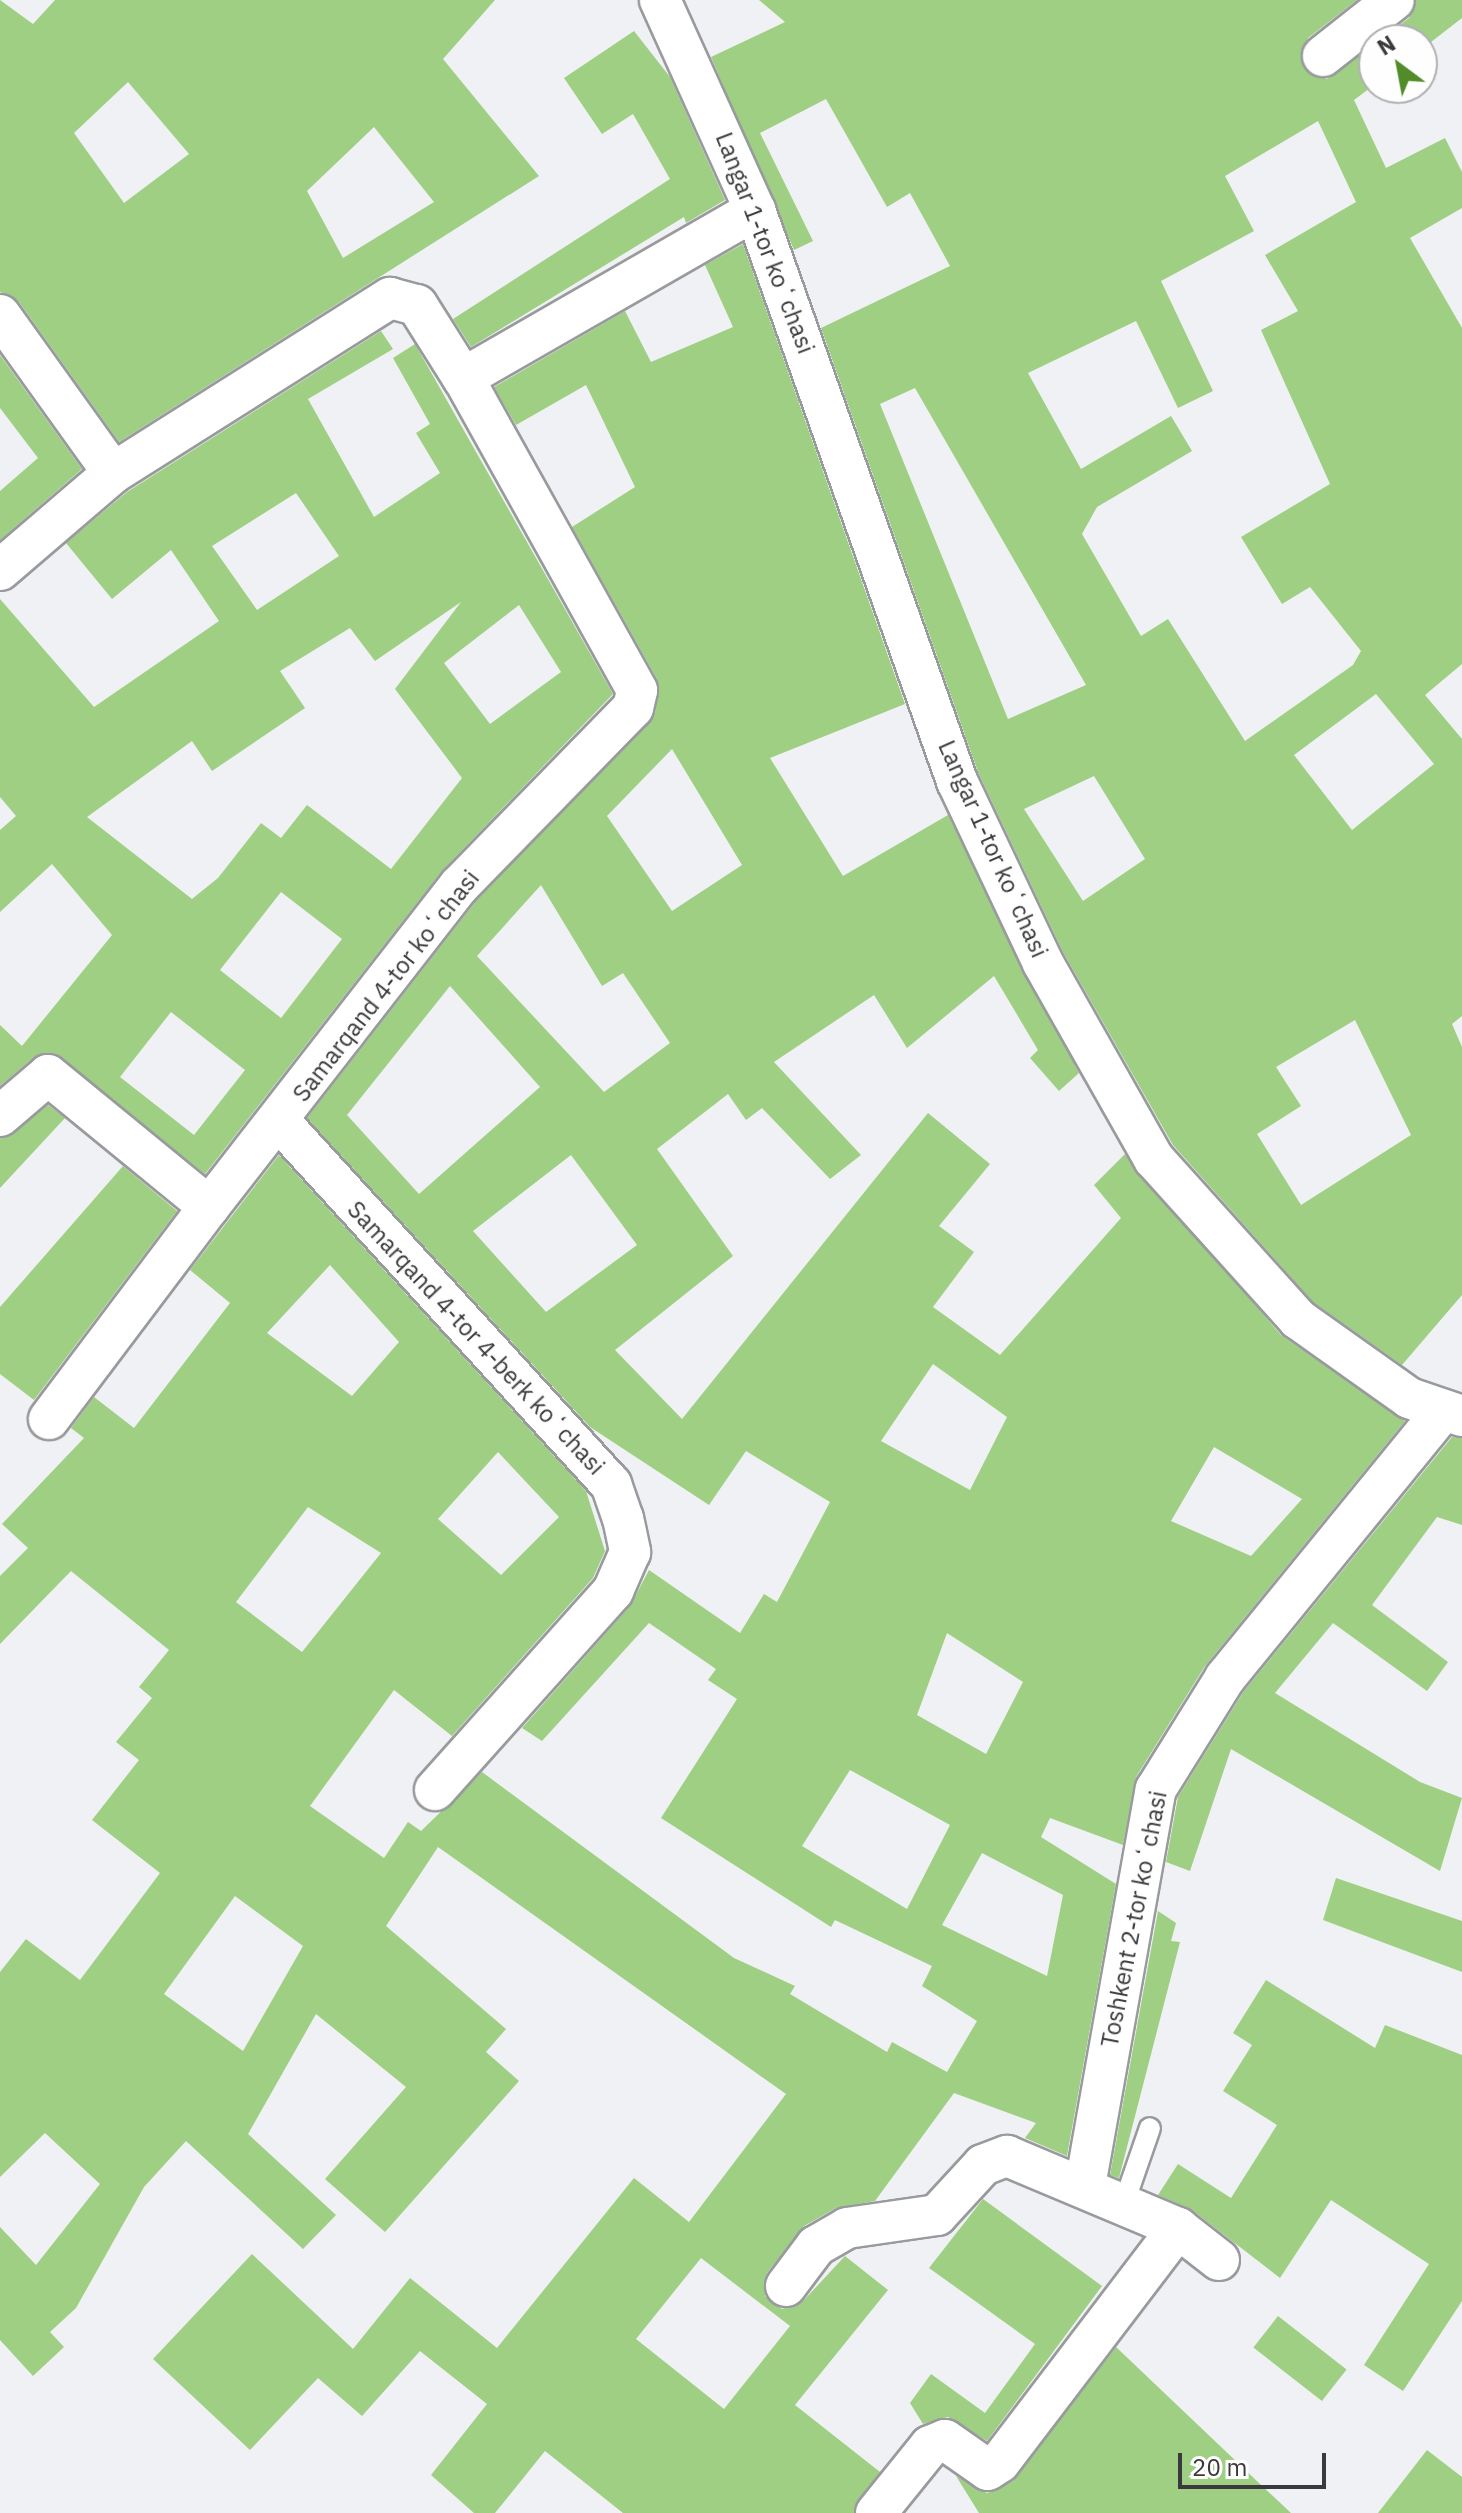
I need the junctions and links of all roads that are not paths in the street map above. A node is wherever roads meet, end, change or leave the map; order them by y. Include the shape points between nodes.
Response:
1 (1394, 0) edge
2 (667, 3) edge
3 (1323, 56) dead end
4 (755, 210) junction
5 (0, 315) edge
6 (463, 378) junction
7 (113, 473) junction
8 (0, 570) edge
9 (0, 1116) edge
10 (280, 1122) junction
11 (209, 1207) junction
12 (1453, 1414) edge
13 (49, 1419) dead end
14 (435, 1790) dead end
15 (1150, 2128) dead end
16 (1085, 2186) junction
17 (1124, 2203) junction
18 (1178, 2228) junction
19 (1219, 2260) dead end
20 (786, 2286) dead end
21 (876, 2513) edge

1 - 3 street
2 - 4 street, Langar 1-tor koʻchasi
4 - 6 street
4 - 12 street, Langar 1-tor koʻchasi via 957,781 1043,963 1154,1159 1298,1319 1409,1398
5 - 7 street
6 - 7 street via 417,305 390,298
6 - 10 street, Samarqand 4-tor koʻchasi via 638,698 459,886
7 - 8 street
9 - 11 street via 48,1075
10 - 11 street, Samarqand 4-tor koʻchasi
10 - 14 street, Samarqand 4-tor 4-berk koʻchasi via 611,1484 623,1518 630,1552 613,1591
11 - 13 street, Samarqand 4-tor koʻchasi
12 - 16 street, Toshkent 2-tor koʻchasi via 1225,1678 1156,1789
15 - 17 lane
16 - 17 street
16 - 20 street via 1019,2158 995,2158 937,2215 847,2228 816,2246
17 - 18 street
18 - 19 street
18 - 21 street via 1000,2462 988,2470 945,2440 930,2446

